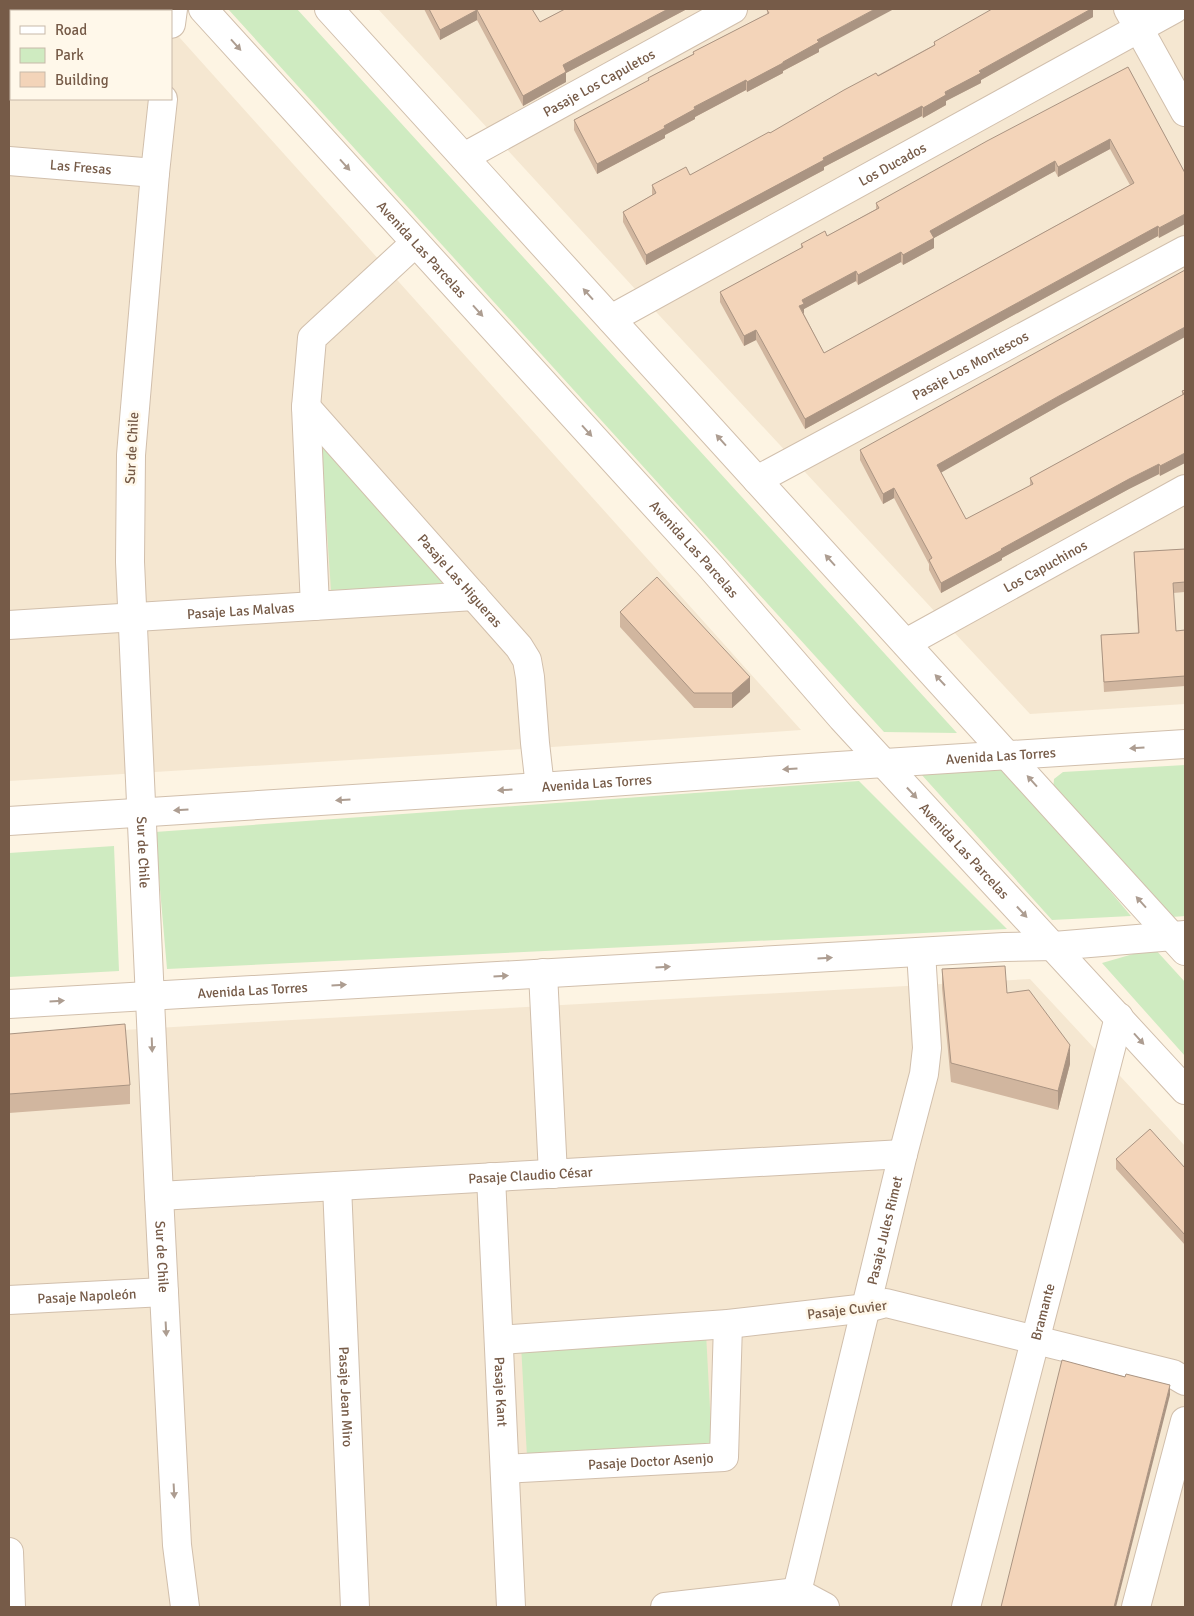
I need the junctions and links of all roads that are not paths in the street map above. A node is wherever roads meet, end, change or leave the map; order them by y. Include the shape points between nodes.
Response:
1 (203, 9) edge
2 (329, 9) edge
3 (733, 9) edge
4 (1174, 9) edge
5 (1133, 18) edge
6 (163, 100) edge
7 (1185, 112) edge
8 (464, 157) junction
9 (9, 161) edge
10 (155, 173) junction
11 (415, 243) junction
12 (1185, 250) edge
13 (611, 319) junction
14 (306, 407) junction
15 (757, 480) junction
16 (1185, 489) edge
17 (1185, 511) edge
18 (1139, 514) junction
19 (474, 596) junction
20 (315, 606) junction
21 (133, 618) junction
22 (9, 625) edge
23 (906, 644) junction
24 (1185, 744) edge
25 (1009, 756) junction
26 (884, 763) junction
27 (540, 787) junction
28 (141, 813) junction
29 (9, 821) edge
30 (1181, 941) edge
31 (1054, 946) junction
32 (921, 952) junction
33 (543, 973) junction
34 (150, 996) junction
35 (9, 1004) edge
36 (1118, 1017) junction
37 (1185, 1090) edge
38 (903, 1154) junction
39 (553, 1174) junction
40 (491, 1177) junction
41 (337, 1186) junction
42 (159, 1196) junction
43 (164, 1292) junction
44 (9, 1300) edge
45 (867, 1308) junction
46 (728, 1324) junction
47 (499, 1340) junction
48 (1035, 1340) junction
49 (1185, 1381) edge
50 (1185, 1421) edge
51 (505, 1469) junction
52 (9, 1552) edge
53 (797, 1592) junction
54 (11, 1607) edge
55 (185, 1607) edge
56 (356, 1607) edge
57 (511, 1607) edge
58 (665, 1607) edge
59 (825, 1607) edge
60 (966, 1607) edge
61 (1136, 1607) edge

1 -> 11 street, Avenida Las Parcelas
2 - 8 street
3 - 8 street, Pasaje Los Capuletos
4 - 5 street, Los Ducados
5 - 7 street
5 - 13 street, Los Ducados
6 - 10 street, Sur de Chile
13 -> 8 street
9 - 10 street, Las Fresas
10 - 21 street, Sur de Chile via 131,455
11 - 14 street via 312,338
11 -> 26 street, Avenida Las Parcelas
12 - 15 street, Pasaje Los Montescos
15 -> 13 street
14 - 19 street, Pasaje Las Higueras
14 - 20 street
23 -> 15 street
16 - 18 street, Los Capuchinos
17 - 18 street
18 - 23 street, Los Capuchinos
19 - 20 street, Pasaje Las Malvas
19 - 27 street, Pasaje Las Higueras via 527,660
20 - 21 street, Pasaje Las Malvas
21 - 22 street, Pasaje Las Malvas
21 - 28 street, Sur de Chile
25 -> 23 street
24 -> 25 street, Avenida Las Torres
25 - 26 street, Avenida Las Torres
30 -> 25 street
26 -> 27 street, Avenida Las Torres
26 -> 31 street, Avenida Las Parcelas
27 -> 28 street, Avenida Las Torres
28 - 29 street, Avenida Las Torres
28 - 34 street, Sur de Chile
30 - 31 street, Avenida Las Torres
31 - 32 street, Avenida Las Torres
31 - 36 street, Avenida Las Parcelas
33 -> 32 street, Avenida Las Torres
32 - 38 street, Pasaje Jules Rimet via 927,1048 924,1074
34 -> 33 street, Avenida Las Torres
33 - 39 street
35 -> 34 street, Avenida Las Torres
34 -> 42 street, Sur de Chile
36 -> 37 street, Avenida Las Parcelas
36 - 48 street, Bramante
38 - 39 street, Pasaje Claudio César
38 - 45 street, Pasaje Jules Rimet
39 - 40 street, Pasaje Claudio César
40 - 41 street, Pasaje Claudio César
40 - 47 street, Pasaje Kant
41 - 42 street, Pasaje Claudio César
41 - 56 street, Pasaje Jean Miro
42 - 43 street, Sur de Chile
43 - 44 street, Pasaje Napoleón
43 -> 55 street, Sur de Chile via 177,1545
45 - 46 street, Pasaje Cuvier
45 - 48 street, Pasaje Cuvier via 886,1303
45 - 53 street, Pasaje Jules Rimet
46 - 47 street, Pasaje Cuvier
46 - 51 street, Pasaje Doctor Asenjo via 724,1457
47 - 51 street, Pasaje Kant
48 - 49 street, Pasaje Cuvier via 1173,1374
48 - 60 street, Bramante
50 - 61 street
51 - 57 street, Pasaje Kant
52 - 54 street
53 - 58 street
53 - 59 street

